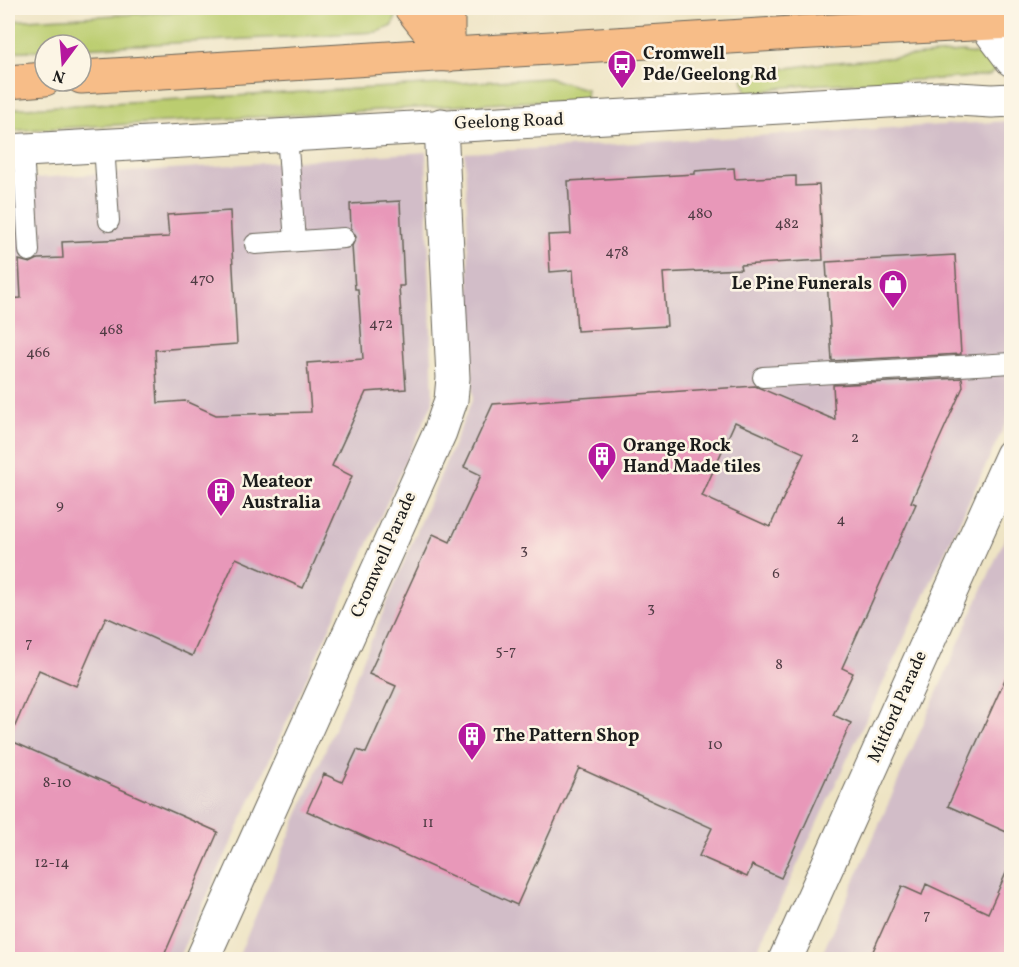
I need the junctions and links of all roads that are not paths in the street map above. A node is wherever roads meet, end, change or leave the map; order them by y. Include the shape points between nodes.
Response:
1 (411, 8) edge
2 (448, 8) edge
3 (998, 23) edge
4 (448, 55) junction
5 (1011, 60) edge
6 (93, 76) edge
7 (33, 81) edge
8 (8, 82) edge
9 (1011, 100) edge
10 (441, 125) junction
11 (287, 135) junction
12 (104, 145) junction
13 (15, 151) edge
14 (109, 221) dead end
15 (344, 238) dead end
16 (295, 241) junction
17 (255, 244) dead end
18 (29, 251) dead end
19 (1011, 363) edge
20 (763, 377) dead end
21 (1011, 455) edge
22 (202, 960) edge
23 (785, 960) edge

1 - 4 highway
2 - 4 highway
3 - 4 highway
3 - 5 street
4 - 6 highway
7 - 8 highway
9 - 10 street, Geelong Road via 941,98
10 - 11 street, Geelong Road
10 - 22 street, Cromwell Parade via 451,400
11 - 12 street, Geelong Road
11 - 16 lane
12 - 13 street, Geelong Road
12 - 14 lane
13 - 18 lane
15 - 16 lane
16 - 17 lane
19 - 20 lane
21 - 23 street, Mitford Parade

